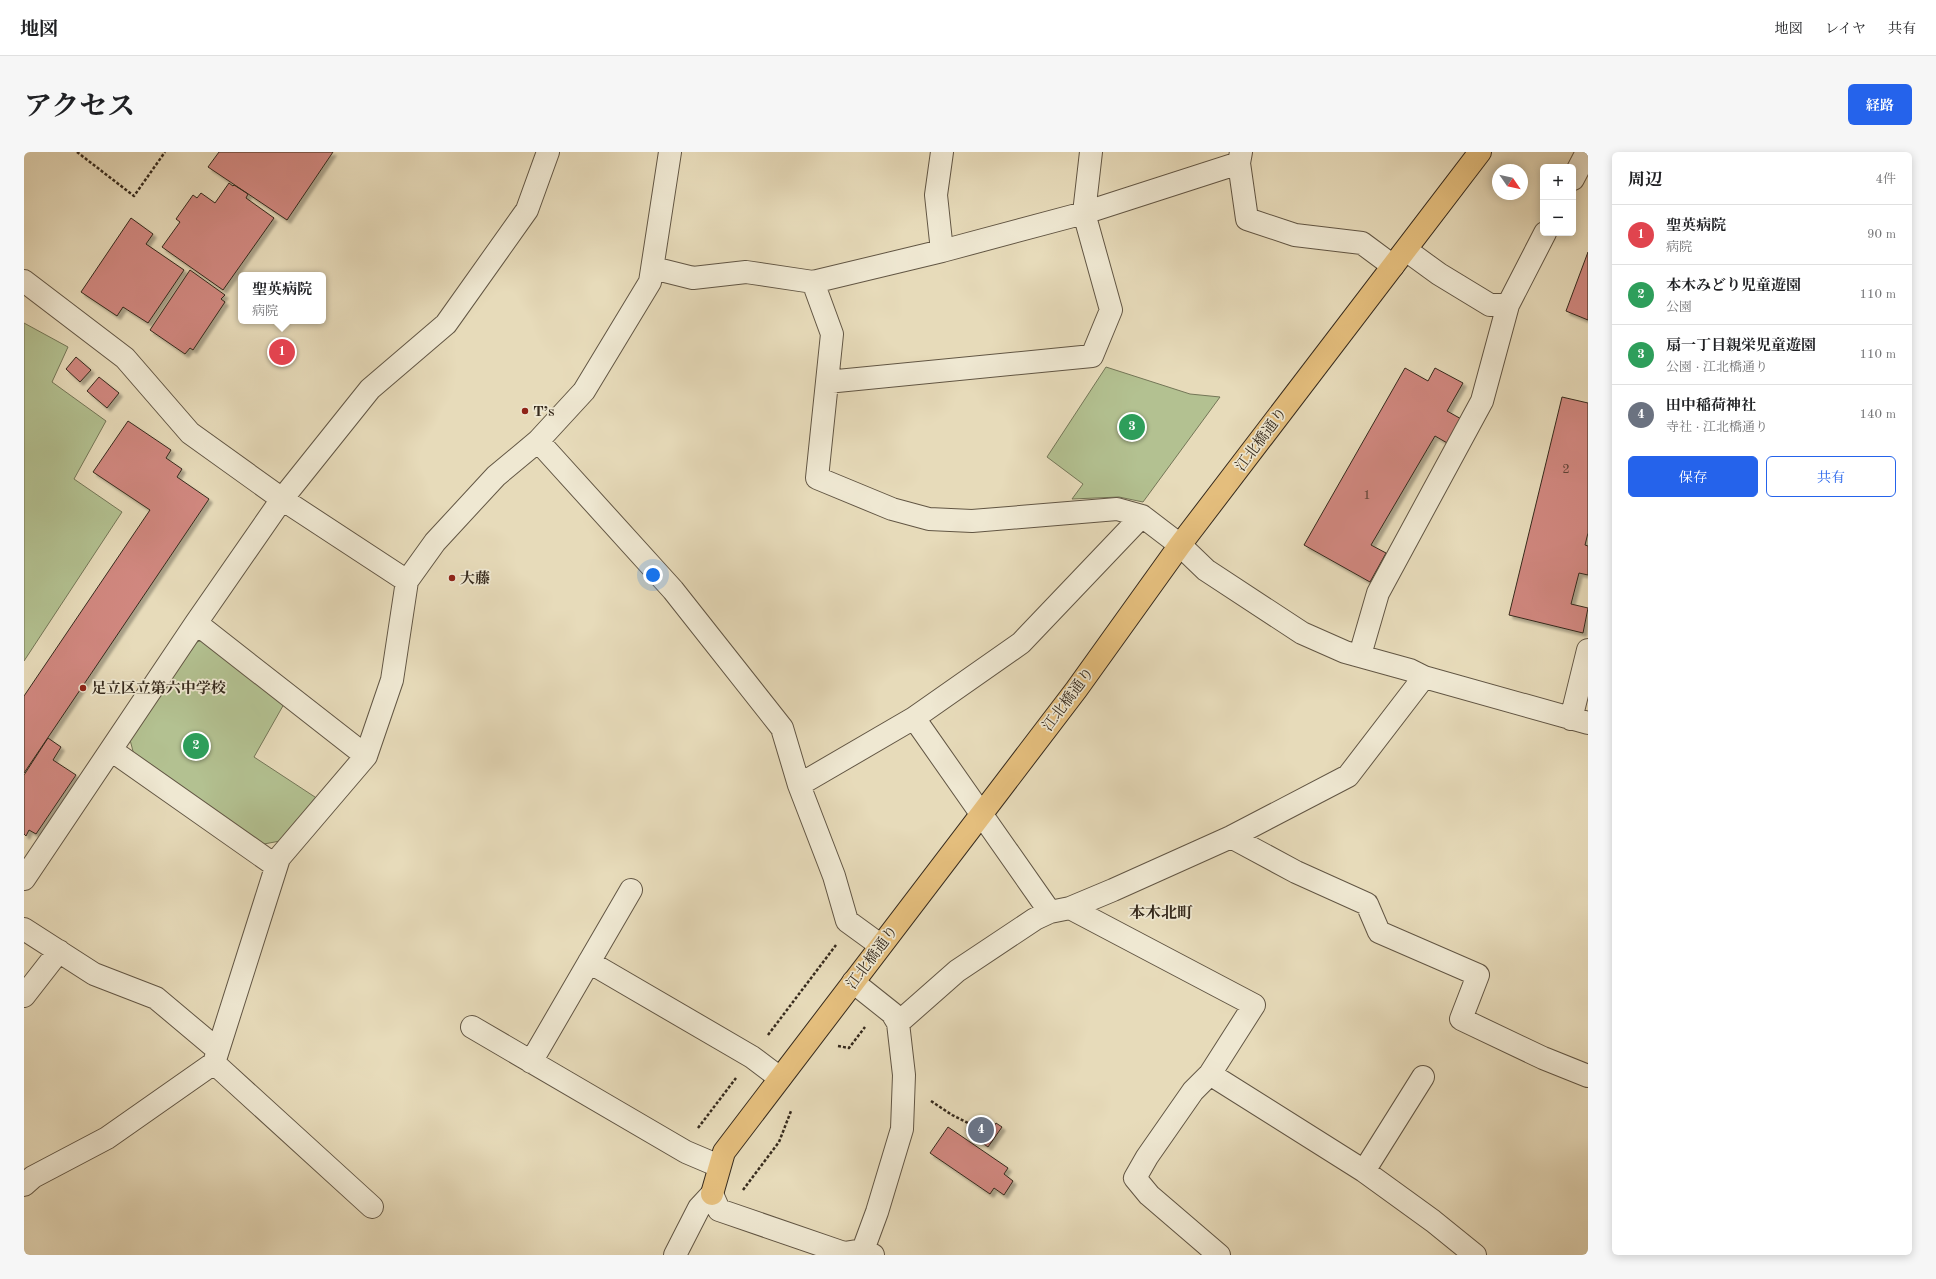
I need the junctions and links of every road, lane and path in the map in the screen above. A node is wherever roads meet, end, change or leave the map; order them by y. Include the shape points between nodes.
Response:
1 (77, 152) edge
2 (165, 152) edge
3 (548, 152) edge
4 (670, 152) edge
5 (942, 152) edge
6 (1091, 152) edge
7 (1480, 152) edge
8 (1587, 152) edge
9 (1240, 157) edge
10 (1576, 173) edge
11 (1084, 213) junction
12 (1543, 236) edge
13 (942, 251) junction
14 (1400, 258) junction
15 (653, 268) junction
16 (24, 281) edge
17 (813, 282) junction
18 (1508, 306) junction
19 (827, 382) junction
20 (538, 441) junction
21 (282, 499) junction
22 (1142, 516) junction
23 (1180, 545) junction
24 (407, 581) junction
25 (196, 623) junction
26 (1588, 650) edge
27 (1360, 655) junction
28 (1424, 677) junction
29 (914, 718) junction
30 (1579, 721) edge
31 (111, 750) junction
32 (366, 756) junction
33 (799, 785) junction
34 (981, 814) junction
35 (1231, 837) junction
36 (276, 866) junction
37 (24, 879) edge
38 (631, 890) dead end
39 (1060, 910) junction
40 (24, 928) edge
41 (880, 945) junction
42 (59, 951) junction
43 (589, 962) junction
44 (853, 982) junction
45 (24, 996) edge
46 (882, 1004) junction
47 (898, 1023) junction
48 (472, 1027) dead end
49 (831, 1045) dead end
50 (216, 1057) junction
51 (531, 1062) junction
52 (1210, 1074) junction
53 (1423, 1076) dead end
54 (1588, 1076) edge
55 (780, 1078) junction
56 (904, 1083) junction
57 (793, 1104) dead end
58 (968, 1123) dead end
59 (719, 1166) junction
60 (1364, 1171) junction
61 (24, 1186) edge
62 (715, 1202) junction
63 (372, 1207) dead end
64 (868, 1252) edge
65 (675, 1255) edge
66 (1219, 1255) edge
67 (1475, 1255) edge

1 - 2 path via 134,196
3 - 21 street via 528,210 446,324 370,389
4 - 15 street
5 - 13 street via 936,195
6 - 11 street
7 - 14 main road, 江北橋通り
8 - 10 street
9 - 11 street
9 - 14 street via 1247,219 1295,235 1362,243
11 - 13 street
11 - 19 street via 1111,310 1092,356
12 - 18 street
13 - 17 street
14 - 18 street via 1439,274 1490,305
14 - 23 main road, 江北橋通り
15 - 17 street via 693,278 746,272
15 - 20 street via 650,282 584,391
16 - 21 street via 125,358 190,433
17 - 19 street via 832,334
18 - 27 street via 1482,400 1378,593
19 - 22 street via 817,478 892,509 929,519 972,521 1117,509
20 - 24 street via 496,476 435,542
20 - 33 street via 673,590 782,728
21 - 24 street
21 - 25 street
22 - 23 street
22 - 29 street via 1021,643
23 - 27 street via 1206,570 1302,633 1345,652
23 - 34 main road, 江北橋通り via 1076,690
24 - 32 street via 392,680
25 - 31 street
25 - 32 street
26 - 30 street
27 - 28 street via 1410,670
28 - 30 street
28 - 35 street via 1348,776
29 - 33 street
29 - 34 street
31 - 36 street
31 - 37 street
32 - 36 street via 279,858
33 - 41 street via 834,876 847,921
34 - 39 street
34 - 41 main road, 江北橋通り
35 - 39 street
35 - 54 street via 1296,872 1367,904 1379,932 1478,975 1460,1019
36 - 50 street
38 - 43 street
39 - 47 street via 1035,919 957,971
39 - 52 street via 1254,1005
40 - 42 street
41 - 44 main road, 江北橋通り
42 - 45 street
42 - 50 street via 94,974 156,998
43 - 51 street
43 - 55 street via 752,1057
44 - 46 street
44 - 55 main road, 江北橋通り
46 - 47 street
46 - 49 path via 849,1048
47 - 56 street
48 - 51 street
50 - 61 street via 107,1138 33,1177
50 - 63 street
51 - 59 street via 686,1152
52 - 60 street
52 - 66 street via 1193,1091 1135,1178 1149,1195
53 - 60 street
55 - 59 main road, 江北橋通り via 724,1152
56 - 58 path
56 - 64 street via 902,1129
57 - 62 path via 779,1142 734,1202
59 - 62 main road, 江北橋通り
60 - 67 street
62 - 64 street via 844,1253
62 - 65 street, 江北橋通り via 699,1208

